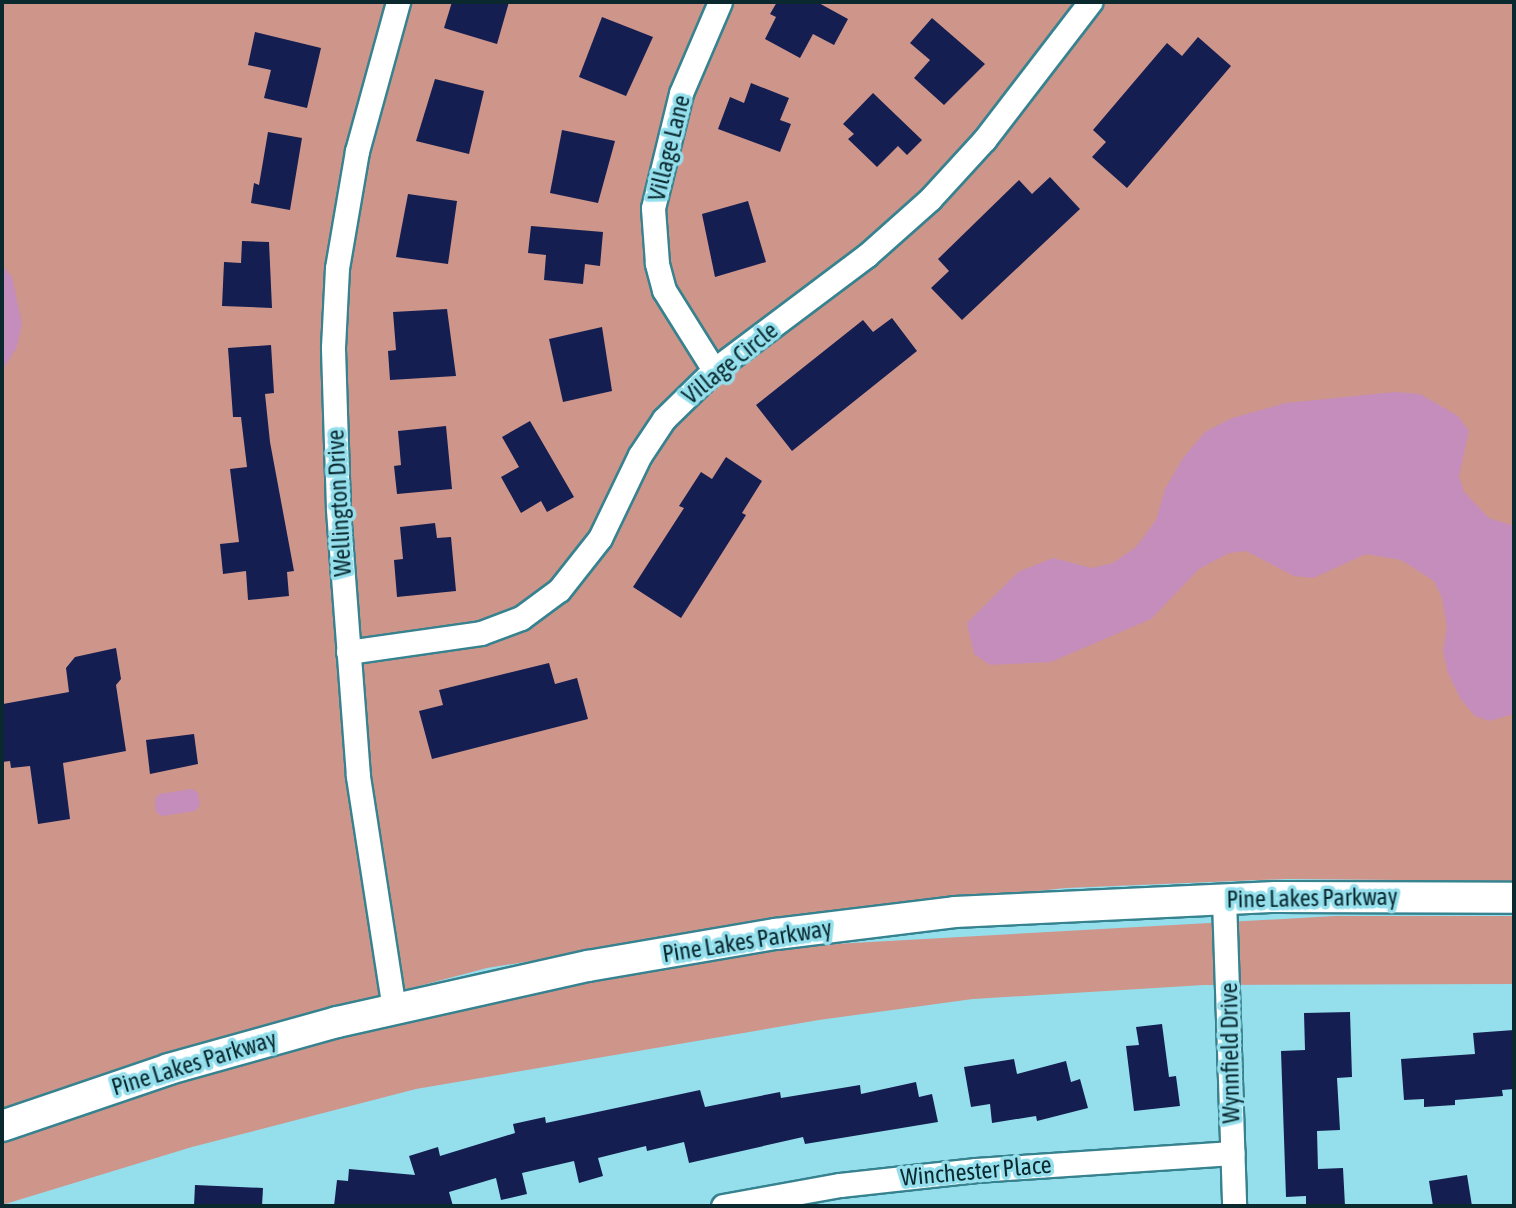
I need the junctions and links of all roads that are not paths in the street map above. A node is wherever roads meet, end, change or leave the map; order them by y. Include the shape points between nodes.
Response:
1 (398, 2) edge
2 (720, 2) edge
3 (1090, 2) edge
4 (713, 370) junction
5 (348, 652) junction
6 (1514, 898) edge
7 (1224, 899) junction
8 (394, 1009) junction
9 (2, 1126) edge
10 (1232, 1153) junction
11 (723, 1206) edge
12 (1234, 1206) edge

1 - 5 street, Wellington Drive via 357,150 334,306 334,444
2 - 4 street, Village Lane via 681,93 653,208 664,290
3 - 4 street, Village Circle via 985,139 930,199 866,256
4 - 5 street, Village Circle via 658,428 590,554 546,601 521,618 481,633
5 - 8 street, Wellington Drive via 367,847
6 - 7 street, Pine Lakes Parkway
7 - 8 street, Pine Lakes Parkway via 955,912 776,934 588,966
7 - 10 street, Wynnfield Drive
8 - 9 street, Pine Lakes Parkway via 169,1069
10 - 11 street, Winchester Place via 962,1171 840,1185
10 - 12 street, Wynnfield Drive

